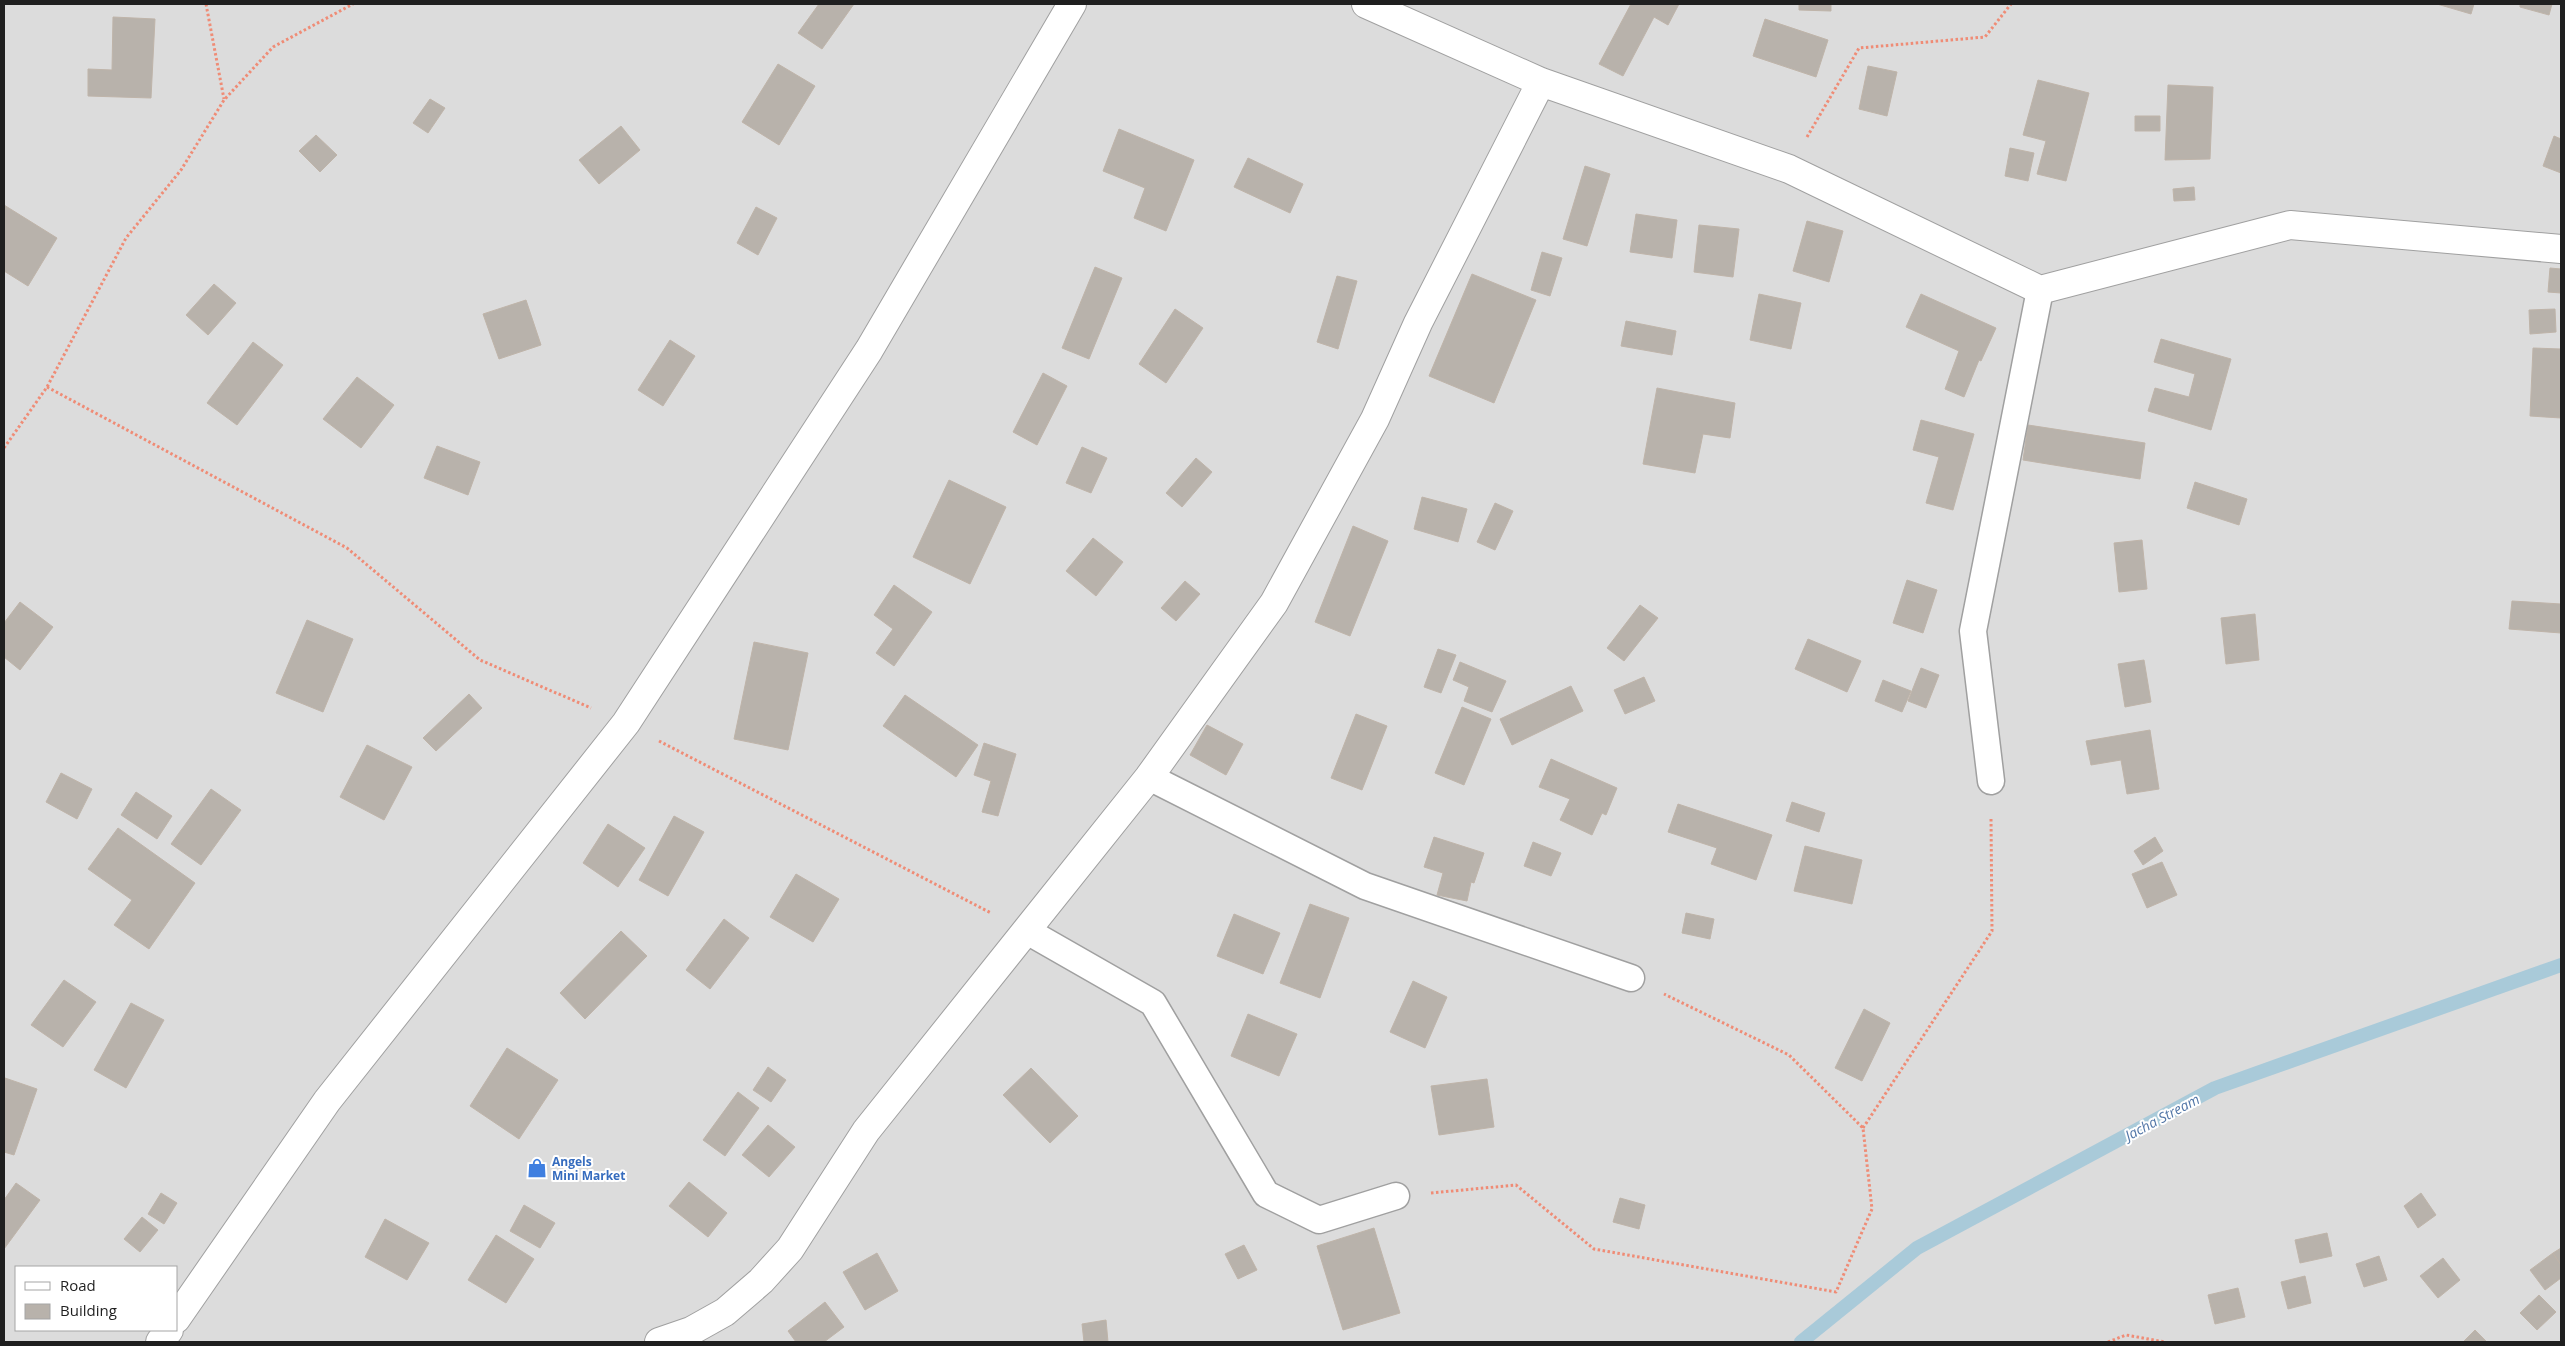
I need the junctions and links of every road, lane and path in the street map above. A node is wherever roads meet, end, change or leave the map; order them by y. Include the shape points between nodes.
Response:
1 (206, 4) edge
2 (352, 4) edge
3 (1072, 4) edge
4 (1366, 4) edge
5 (2011, 4) edge
6 (1541, 82) junction
7 (224, 100) junction
8 (1789, 169) junction
9 (2561, 249) edge
10 (2040, 290) junction
11 (47, 387) junction
12 (4, 448) edge
13 (626, 723) junction
14 (1149, 777) junction
15 (1991, 781) joint
16 (1027, 931) junction
17 (1631, 978) joint
18 (1862, 1128) junction
19 (1396, 1196) joint
20 (178, 1316) edge
21 (168, 1331) edge
22 (160, 1342) edge
23 (659, 1342) edge
24 (2108, 1342) edge
25 (2165, 1342) edge

1 - 7 path
2 - 7 path via 273,47
3 - 13 street via 869,350
4 - 6 street
5 - 8 path via 1985,37 1859,48
6 - 8 street
6 - 14 street via 1326,512 1274,603
7 - 11 path via 181,170 126,238
8 - 10 street
9 - 10 street via 2290,225
10 - 15 lane via 1973,631
11 - 12 path
11 - 13 path via 348,548 480,660
13 - 16 path
13 - 20 street via 328,1101
14 - 16 street
14 - 17 lane via 1365,886
15 - 18 path via 1992,931
16 - 19 lane via 1153,1003 1266,1194 1319,1220
16 - 23 street via 866,1131 790,1249 761,1281 725,1312 691,1331
17 - 18 path via 1789,1055
18 - 19 path via 1872,1210 1836,1292 1594,1249 1516,1186
21 - 22 street
24 - 25 path via 2126,1335

